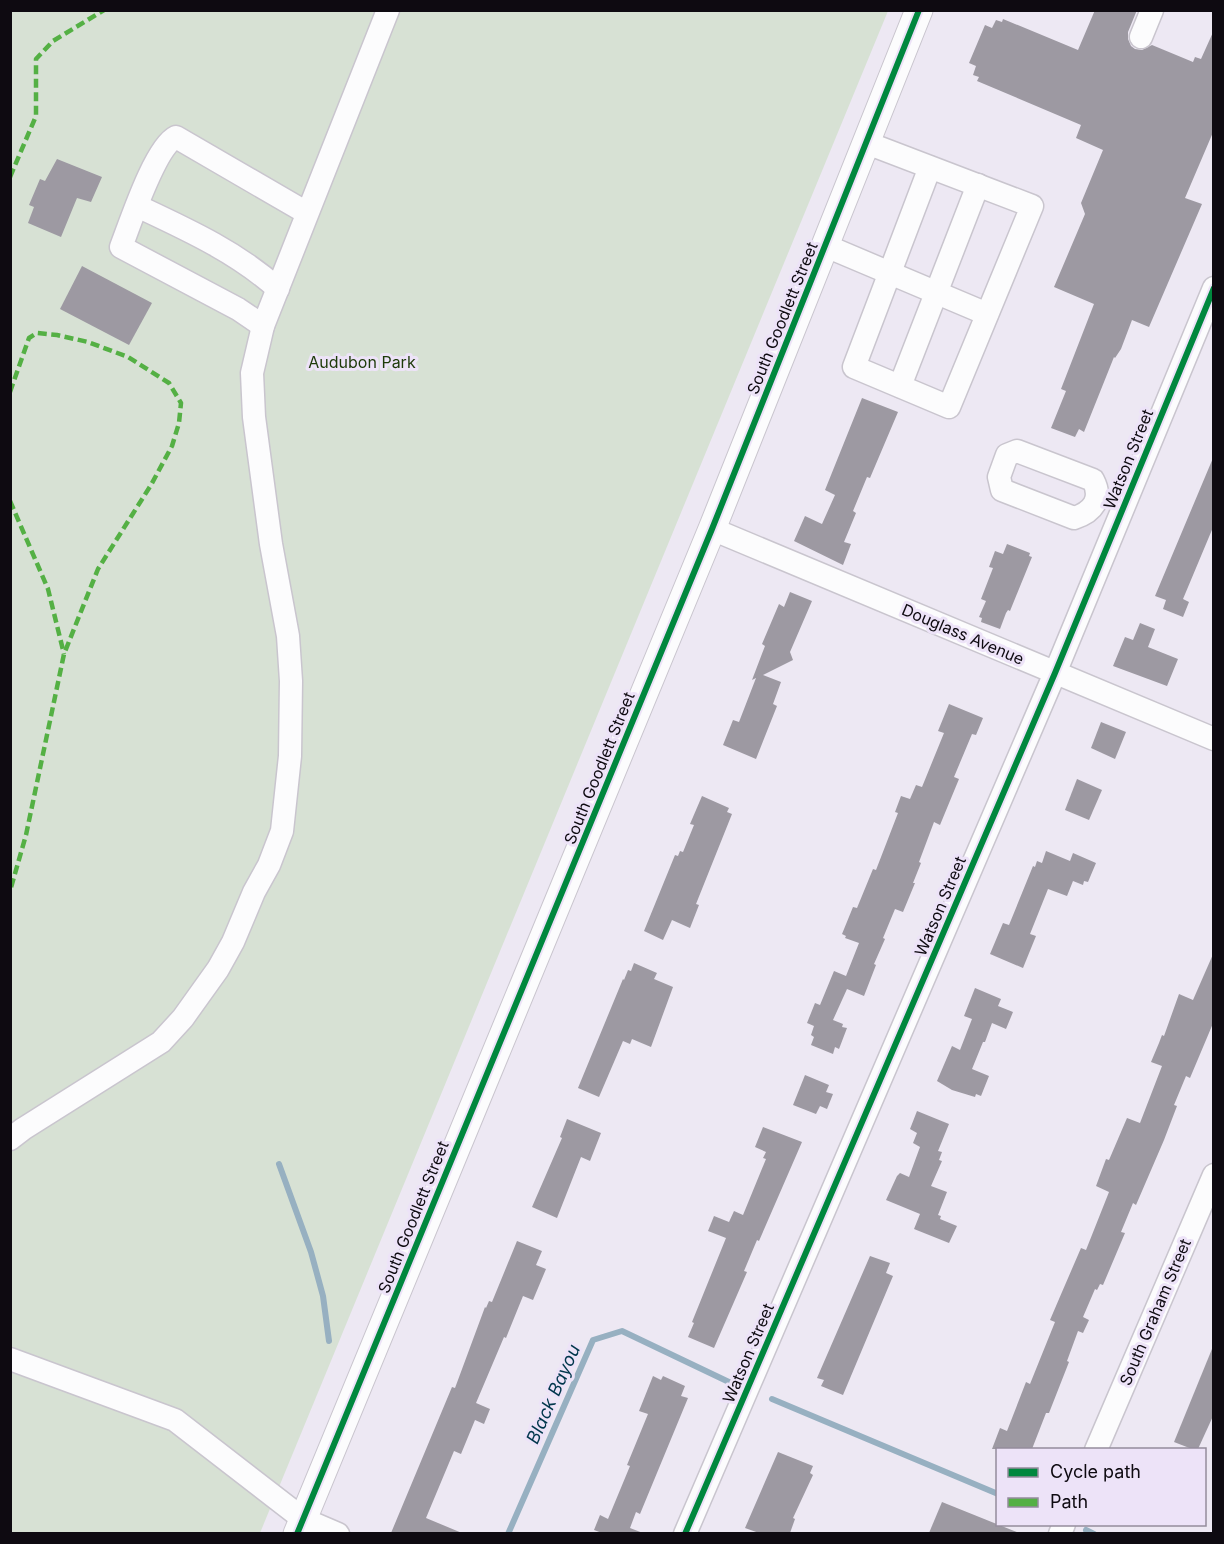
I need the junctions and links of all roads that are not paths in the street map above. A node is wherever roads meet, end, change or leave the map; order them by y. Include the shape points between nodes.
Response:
1 (388, 10) edge
2 (919, 10) edge
3 (1152, 10) edge
4 (1141, 37) dead end
5 (867, 143) junction
6 (930, 167) junction
7 (978, 185) junction
8 (137, 206) junction
9 (307, 213) junction
10 (826, 246) junction
11 (890, 273) junction
12 (1214, 288) edge
13 (278, 289) junction
14 (937, 293) junction
15 (987, 314) junction
16 (263, 326) junction
17 (900, 386) junction
18 (1097, 501) dead end
19 (1121, 512) junction
20 (712, 530) junction
21 (1055, 672) junction
22 (1214, 740) edge
23 (10, 1139) edge
24 (1214, 1175) edge
25 (10, 1359) edge
26 (1096, 1448) edge
27 (300, 1526) edge
28 (338, 1533) edge
29 (685, 1533) edge

1 - 9 street
2 - 5 main road, South Goodlett Street
3 - 4 street
5 - 6 street
5 - 10 main road, South Goodlett Street
6 - 7 street
6 - 11 street
7 - 14 street
7 - 15 street via 1032,206
8 - 9 street via 159,156 176,137
8 - 13 street via 229,253
8 - 16 street via 121,247
9 - 13 street
10 - 11 street
10 - 20 main road, South Goodlett Street
11 - 14 street
11 - 17 street via 854,367
12 - 19 street, Watson Street
13 - 16 street
14 - 15 street
14 - 17 street
15 - 17 street via 949,407
16 - 23 street via 252,373 254,417 288,636 291,681 290,756 282,831 233,942 183,1018 161,1042
18 - 19 street
19 - 21 street, Watson Street
20 - 21 street, Douglass Avenue
20 - 27 main road, South Goodlett Street
21 - 22 street, Douglass Avenue
21 - 29 street, Watson Street
24 - 26 street, South Graham Street
25 - 27 street via 175,1420
27 - 28 street

